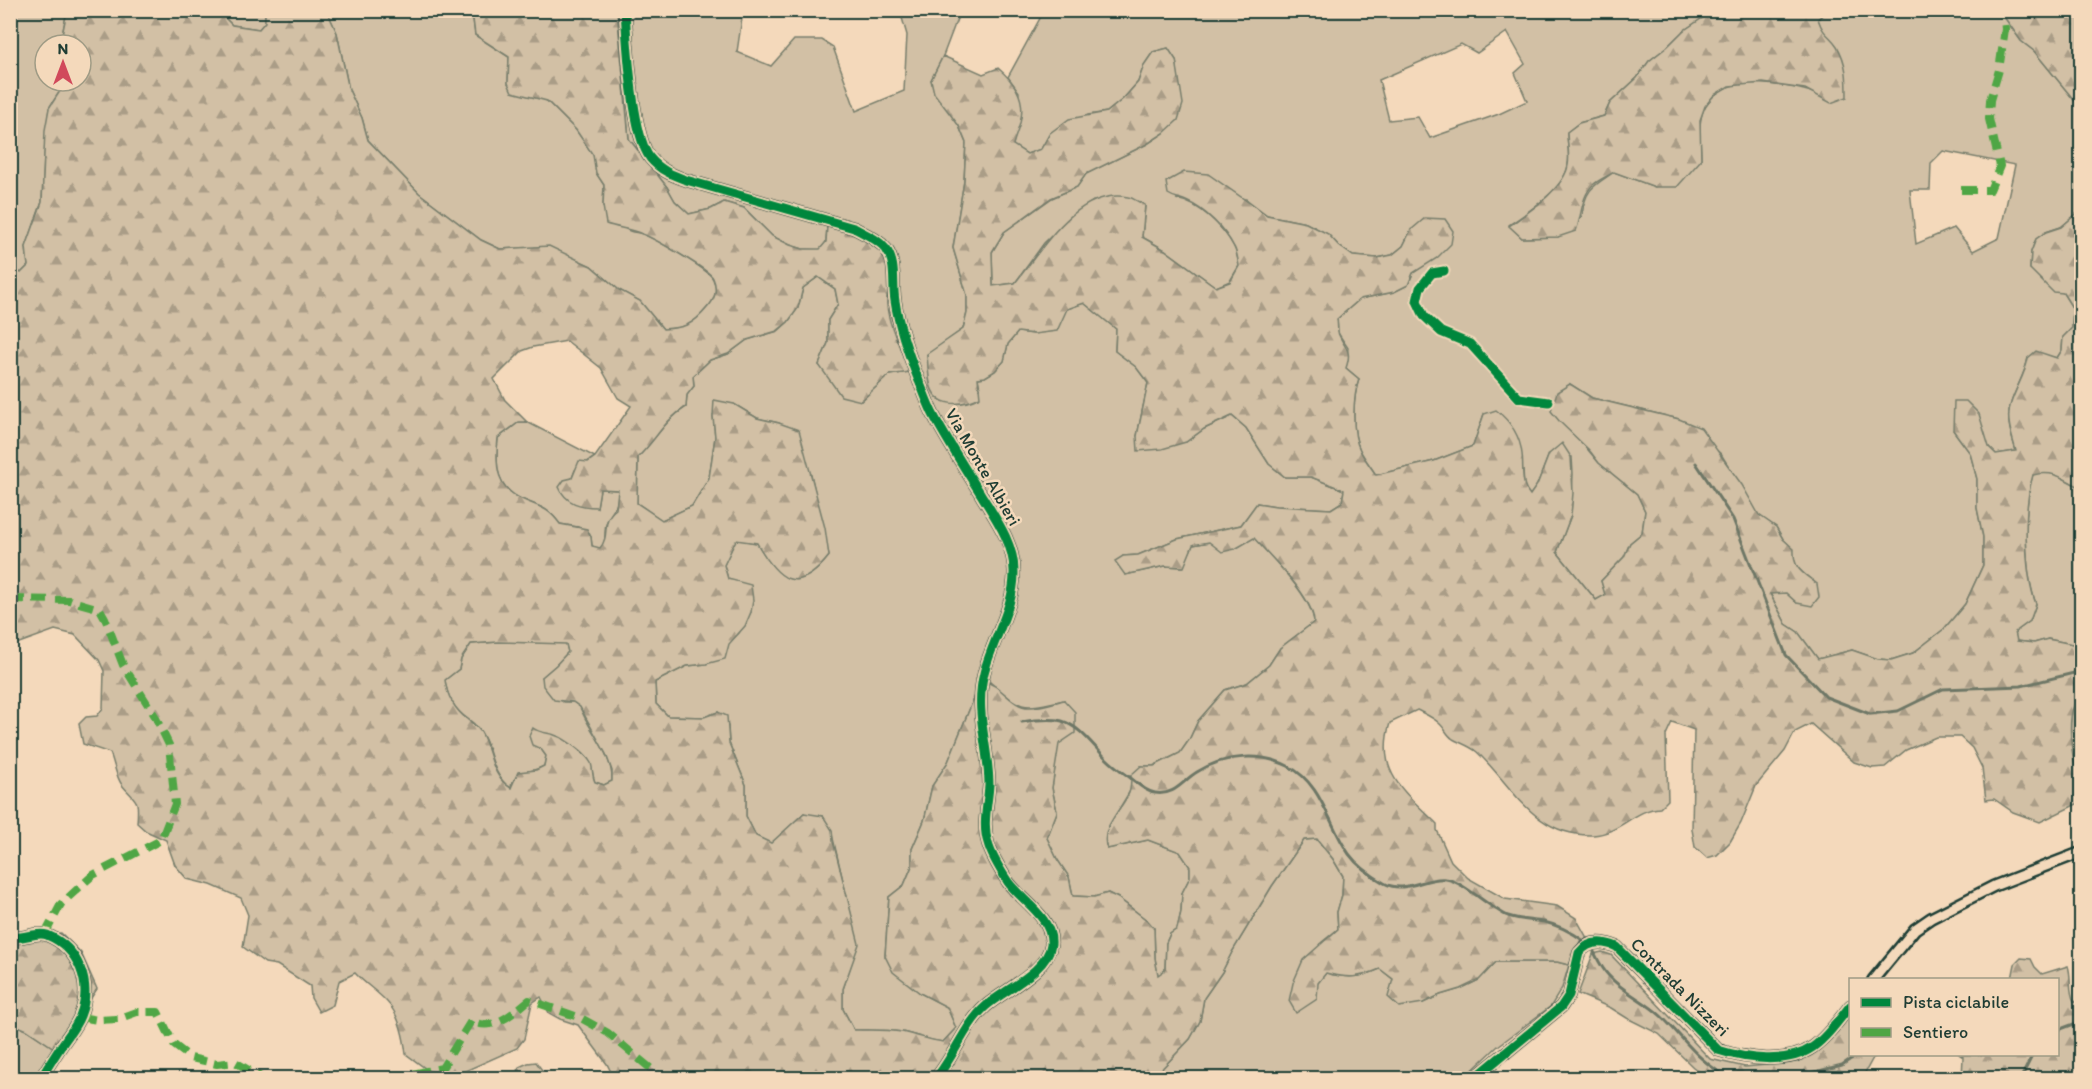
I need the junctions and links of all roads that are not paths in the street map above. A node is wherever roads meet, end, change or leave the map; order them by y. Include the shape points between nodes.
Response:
1 (625, 10) edge
2 (1444, 271) dead end
3 (1549, 402) dead end
4 (2082, 852) edge
5 (10, 937) edge
6 (1875, 978) edge
7 (1849, 1008) edge
8 (41, 1078) edge
9 (936, 1078) edge
10 (1475, 1078) edge

1 - 9 street, Via Monte Albieri via 639,134 651,158 665,172 854,228 885,248 893,270 900,327 917,376 934,415 1012,553 1012,592 984,673 979,702 989,784 985,826 988,844 1009,882 1042,919 1051,946 1040,966 977,1015
2 - 3 street via 1432,273 1420,288 1417,300 1424,316 1441,332 1470,344 1519,398
4 - 6 street via 1994,886 1931,918 1915,929
5 - 8 street via 45,934 78,959 82,973 85,999 80,1017
7 - 10 street, Contrada Nizzeri via 1814,1046 1802,1053 1777,1058 1736,1056 1718,1050 1617,947 1595,942 1579,953 1569,996 1561,1007

